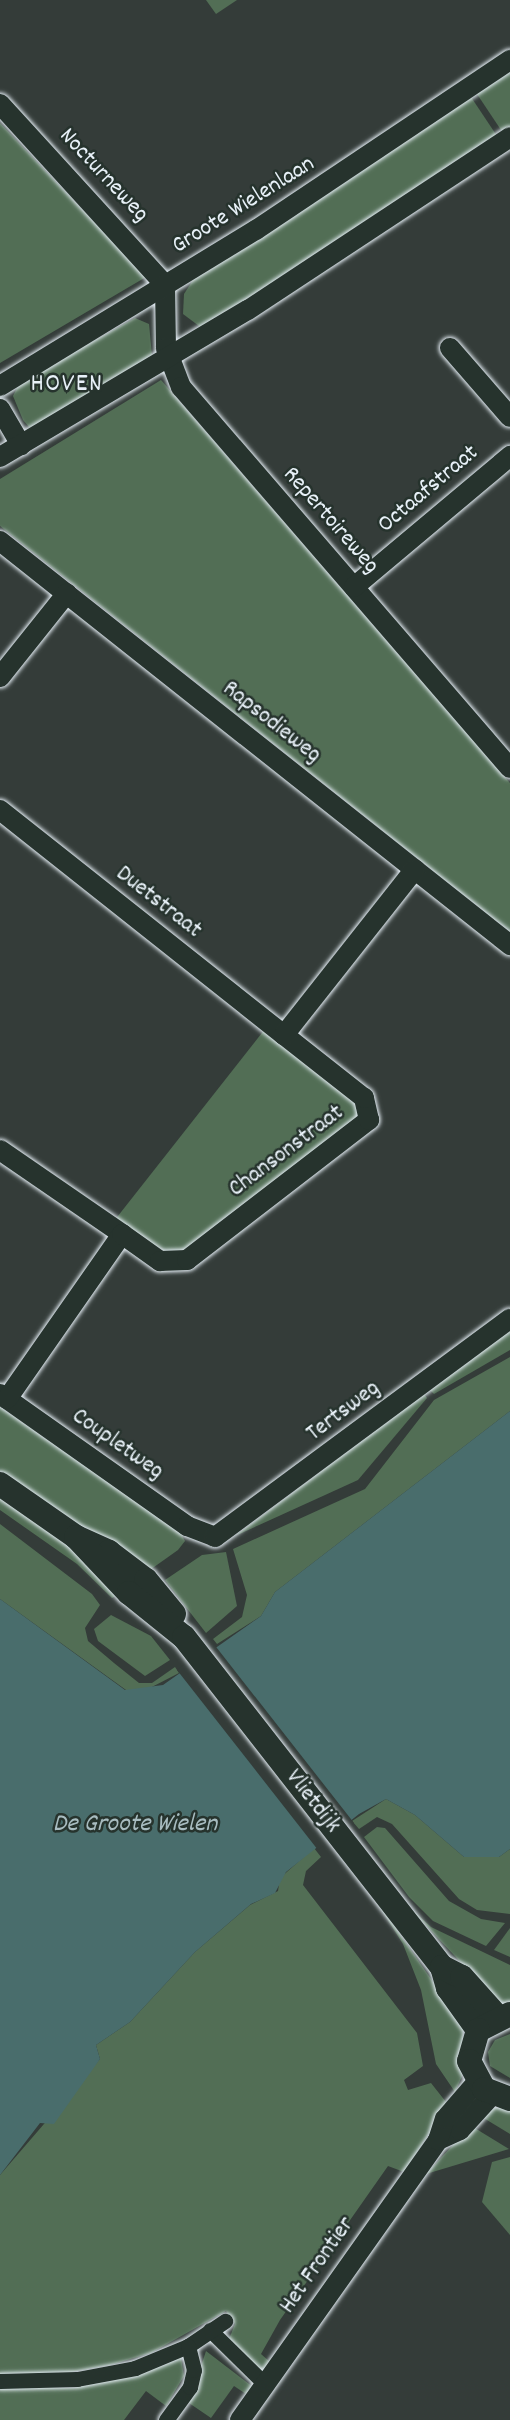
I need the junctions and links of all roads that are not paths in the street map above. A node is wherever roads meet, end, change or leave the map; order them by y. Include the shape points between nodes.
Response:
1 (510, 60) edge
2 (0, 104) edge
3 (510, 137) edge
4 (165, 285) junction
5 (450, 348) dead end
6 (168, 359) junction
7 (0, 386) edge
8 (0, 409) edge
9 (510, 417) edge
10 (21, 445) junction
11 (510, 456) edge
12 (0, 457) edge
13 (0, 541) edge
14 (354, 588) junction
15 (67, 593) junction
16 (0, 677) edge
17 (510, 768) edge
18 (0, 810) edge
19 (415, 869) junction
20 (510, 945) edge
21 (284, 1035) junction
22 (0, 1150) edge
23 (122, 1234) junction
24 (510, 1319) edge
25 (4, 1396) edge
26 (0, 1484) edge
27 (205, 1536) joint
28 (495, 2020) edge
29 (493, 2092) edge
30 (225, 2321) dead end
31 (210, 2330) junction
32 (188, 2346) junction
33 (0, 2381) edge
34 (265, 2384) junction
35 (166, 2420) edge
36 (240, 2420) edge

1 - 4 street, Groote Wielenlaan
2 - 4 street, Nocturneweg
3 - 6 street
4 - 6 street, Repertoireweg
4 - 7 street, Groote Wielenlaan
5 - 9 street
6 - 10 street
6 - 14 street, Repertoireweg via 181,387
8 - 10 street
10 - 12 street
11 - 14 street, Octaafstraat
13 - 15 street, Rapsodieweg
14 - 17 street, Repertoireweg
15 - 16 street
15 - 19 street, Rapsodieweg
18 - 21 street, Duetstraat
19 - 20 street, Rapsodieweg
19 - 21 street
21 - 23 street, Chansonstraat via 364,1098 369,1120 178,1264 160,1262
22 - 23 street
23 - 25 street
24 - 27 street, Tertsweg via 224,1532
25 - 27 street, Coupletweg
26 - 28 street, Vlietdijk via 146,1580 175,1616 184,1637 442,1966 448,1988
28 - 29 street via 469,2061
29 - 34 street, Het Frontier via 446,2119 438,2140
30 - 31 street
31 - 32 street
31 - 34 street
32 - 33 street via 108,2374
32 - 35 street via 194,2370 190,2387
34 - 36 street, Het Frontier

